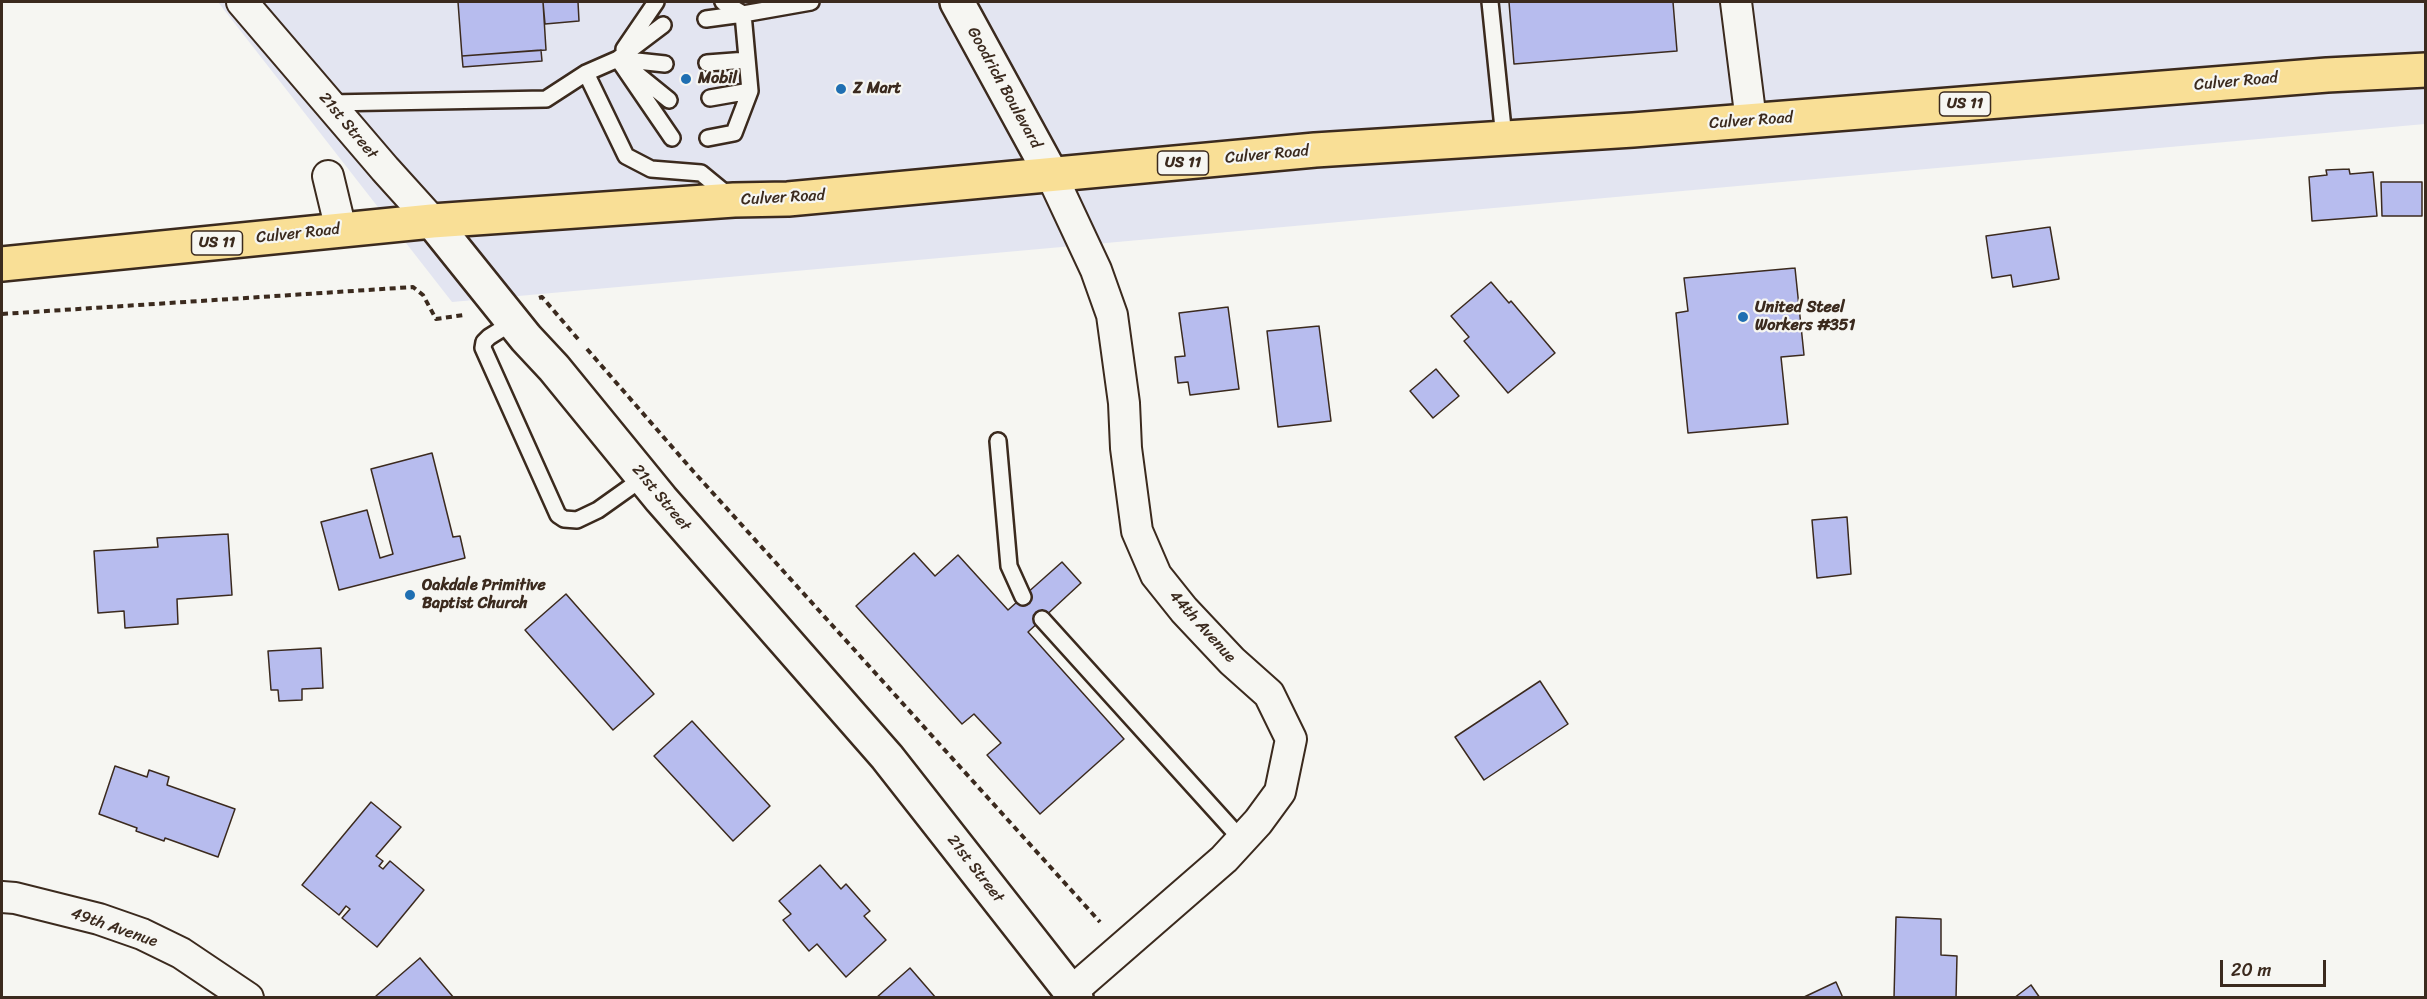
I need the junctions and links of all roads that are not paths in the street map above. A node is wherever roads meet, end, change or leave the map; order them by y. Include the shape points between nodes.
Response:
1 (242, 2) edge
2 (656, 2) edge
3 (723, 2) edge
4 (811, 2) edge
5 (957, 2) edge
6 (1490, 2) edge
7 (1736, 2) edge
8 (743, 14) junction
9 (706, 19) dead end
10 (663, 25) dead end
11 (618, 59) junction
12 (747, 60) junction
13 (707, 63) dead end
14 (665, 64) dead end
15 (2426, 70) edge
16 (586, 73) junction
17 (750, 91) junction
18 (710, 98) dead end
19 (669, 100) dead end
20 (329, 103) junction
21 (1751, 121) junction
22 (672, 138) dead end
23 (708, 138) dead end
24 (1504, 138) junction
25 (1050, 174) junction
26 (328, 176) dead end
27 (734, 200) junction
28 (432, 221) junction
29 (341, 230) junction
30 (2, 264) edge
31 (513, 322) junction
32 (998, 441) dead end
33 (643, 478) junction
34 (1023, 597) dead end
35 (1042, 619) dead end
36 (1241, 839) junction
37 (2, 897) edge
38 (1074, 995) edge
39 (248, 998) edge

1 - 20 street, 21st Street
2 - 11 lane
3 - 8 lane
4 - 8 lane
5 - 25 street, Goodrich Boulevard
6 - 24 lane
7 - 21 street
8 - 9 lane
8 - 12 lane
10 - 11 lane
11 - 14 lane
11 - 16 lane
11 - 19 lane
11 - 22 lane
12 - 13 lane
12 - 17 lane
15 - 21 main road, Culver Road / US 11
16 - 20 lane via 546,99
16 - 27 lane via 626,156 651,169 701,173
17 - 18 lane
17 - 23 lane via 734,133
20 - 28 street, 21st Street
21 - 24 main road, Culver Road / US 11
24 - 25 main road, Culver Road / US 11
25 - 27 main road, Culver Road / US 11 via 788,199
25 - 36 street, 44th Avenue via 1096,270 1112,315 1137,531 1156,575 1232,661 1269,694 1291,739 1280,792
26 - 29 street
27 - 28 main road, Culver Road / US 11
28 - 29 main road, Culver Road / US 11
28 - 31 street, 21st Street
29 - 30 main road, Culver Road / US 11
31 - 33 street, 21st Street
31 - 33 lane via 489,337 483,348 558,515 577,520
32 - 34 lane via 1009,566
33 - 38 street, 21st Street via 887,757
35 - 36 lane
36 - 38 street, 44th Avenue via 1224,859
37 - 39 street, 49th Avenue via 99,919 142,934 181,953

